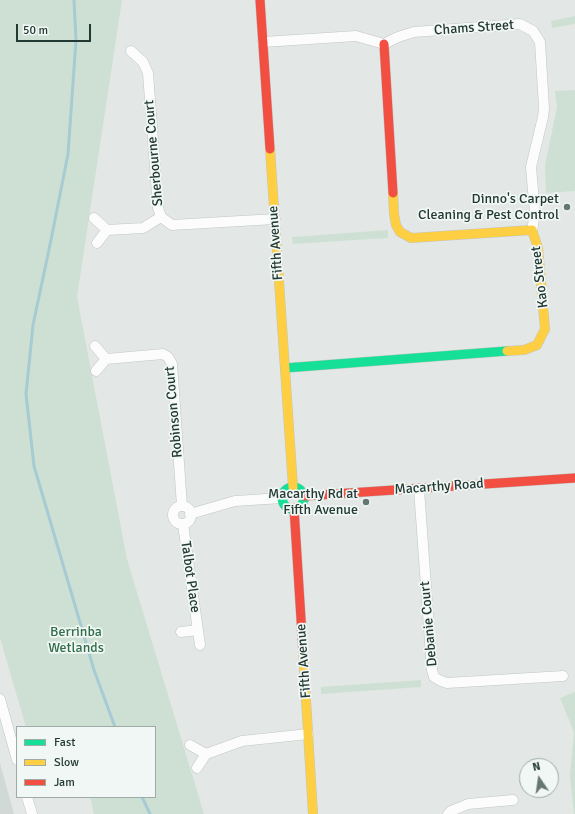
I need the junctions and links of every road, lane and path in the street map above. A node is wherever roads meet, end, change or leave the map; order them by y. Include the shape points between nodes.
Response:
1 (260, 0) edge
2 (263, 42) junction
3 (384, 44) junction
4 (131, 50) dead end
5 (161, 217) junction
6 (94, 218) dead end
7 (275, 219) junction
8 (107, 230) junction
9 (532, 230) junction
10 (97, 244) dead end
11 (95, 346) dead end
12 (106, 359) junction
13 (285, 368) junction
14 (96, 371) dead end
15 (575, 478) edge
16 (293, 487) junction
17 (419, 489) junction
18 (304, 496) junction
19 (282, 498) junction
20 (182, 506) junction
21 (294, 508) junction
22 (190, 514) junction
23 (183, 524) junction
24 (198, 630) junction
25 (181, 632) dead end
26 (200, 645) dead end
27 (562, 676) dead end
28 (0, 699) edge
29 (308, 734) junction
30 (190, 745) dead end
31 (206, 754) junction
32 (16, 756) edge
33 (198, 768) dead end
34 (27, 798) edge
35 (513, 800) dead end
36 (32, 814) edge
37 (314, 814) edge
38 (448, 814) edge

1 - 2 street, Fifth Avenue
2 - 3 street via 356,36
2 - 7 street, Fifth Avenue
3 - 9 street, Kao Street via 394,214 400,232 411,238
3 - 9 street, Chams Street via 414,32 520,24 533,31 540,42 544,108 531,167 535,214
4 - 5 street, Sherbourne Court via 143,62 148,73 158,208
5 - 7 street, Sherbourne Court via 172,225
5 - 8 street via 143,228
6 - 8 street
7 - 13 street, Fifth Avenue
8 - 10 street
9 - 13 street, Kao Street via 538,248 545,329 537,345 524,350
11 - 12 street
12 - 14 street
12 - 20 street, Robinson Court via 163,354 172,364
13 - 16 street, Fifth Avenue
15 - 17 street, Macarthy Road
16 - 18 street via 299,488
16 - 19 street via 286,489
17 - 18 street, Macarthy Road
17 - 27 street, Debanie Court via 434,677 447,683
18 - 21 street via 302,503
19 - 21 street via 285,505
19 - 22 street via 235,501
20 - 22 street via 188,509
20 - 23 street via 175,509 173,516 176,522
21 - 29 street, Fifth Avenue
22 - 23 street via 188,522
23 - 24 street, Talbot Place
24 - 25 street, Talbot Place
24 - 26 street, Talbot Place
28 - 32 street
29 - 31 street via 242,741
29 - 37 street, Fifth Avenue
30 - 31 street
31 - 33 street
34 - 36 street
35 - 38 street via 468,804

